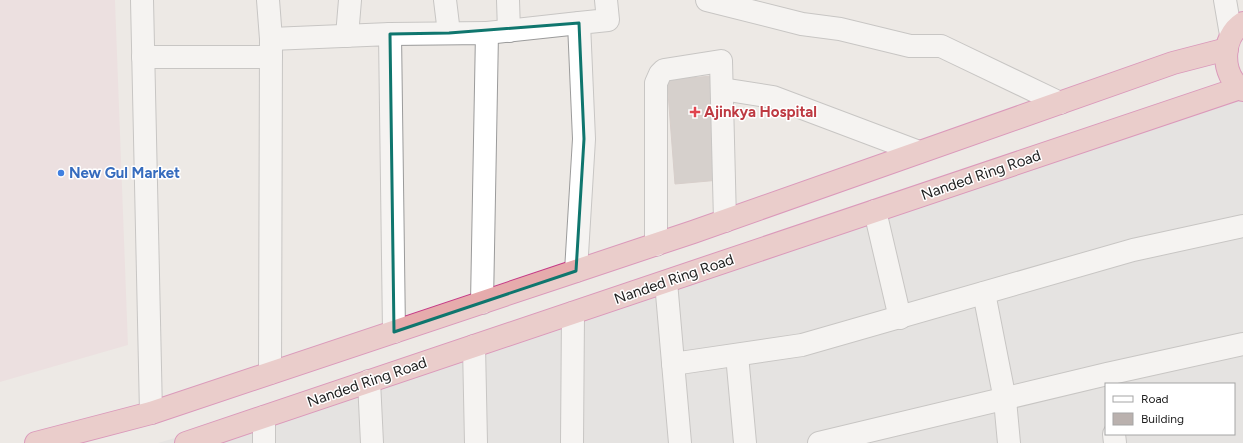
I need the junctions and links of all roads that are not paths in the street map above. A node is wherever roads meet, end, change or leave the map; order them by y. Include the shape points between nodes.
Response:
1 (142, 0) edge
2 (268, 0) edge
3 (350, 0) edge
4 (445, 0) edge
5 (508, 0) edge
6 (606, 0) edge
7 (707, 0) edge
8 (1225, 0) edge
9 (579, 23) junction
10 (509, 31) junction
11 (449, 33) junction
12 (487, 33) junction
13 (390, 34) junction
14 (1234, 35) edge
15 (346, 36) junction
16 (271, 48) junction
17 (143, 57) junction
18 (722, 89) junction
19 (1242, 89) edge
20 (1060, 103) junction
21 (919, 152) junction
22 (874, 211) junction
23 (724, 221) junction
24 (1243, 226) edge
25 (656, 244) junction
26 (576, 271) junction
27 (666, 282) junction
28 (984, 294) junction
29 (482, 303) junction
30 (573, 313) junction
31 (900, 318) junction
32 (394, 332) junction
33 (1243, 344) edge
34 (474, 346) junction
35 (737, 355) junction
36 (673, 364) junction
37 (270, 373) junction
38 (1108, 379) edge
39 (369, 381) junction
40 (1005, 400) junction
41 (151, 413) junction
42 (264, 417) junction
43 (876, 436) edge
44 (36, 443) edge
45 (186, 443) edge
46 (264, 443) edge
47 (372, 443) edge
48 (476, 443) edge
49 (572, 443) edge
50 (680, 443) edge
51 (745, 443) edge
52 (819, 443) edge
53 (1009, 443) edge

1 - 17 street
2 - 16 street
3 - 15 street
4 - 11 street
5 - 10 street
6 - 9 street via 608,20
7 - 20 street via 802,24 840,29 910,46 941,46
8 - 14 street
9 - 10 street
9 - 26 street via 584,139
10 - 12 street
11 - 12 street
11 - 13 street
12 - 29 street
13 - 15 street
13 - 32 street
14 - 19 highway via 1226,63 1231,76
14 - 20 highway via 1173,63
15 - 16 street
16 - 17 street
16 - 37 street
17 - 41 street
18 - 21 street via 773,97
18 - 23 street
18 - 25 street via 721,60 664,70 656,83
19 - 22 highway, Nanded Ring Road
20 - 21 highway
21 - 23 highway
22 - 27 highway, Nanded Ring Road
22 - 31 street
23 - 25 highway
24 - 28 street via 1133,250
25 - 26 highway
26 - 29 highway
27 - 30 highway, Nanded Ring Road
27 - 36 street
28 - 31 street
28 - 40 street
29 - 32 highway
30 - 34 highway, Nanded Ring Road
30 - 49 street
31 - 35 street via 802,345
32 - 37 highway
33 - 38 street
34 - 39 highway, Nanded Ring Road
34 - 48 street
35 - 36 street
35 - 51 street
36 - 50 street
37 - 41 highway
38 - 40 street
39 - 42 highway, Nanded Ring Road
39 - 47 street
40 - 43 street
40 - 53 street
41 - 44 highway
42 - 45 highway, Nanded Ring Road
42 - 46 street
43 - 52 street

